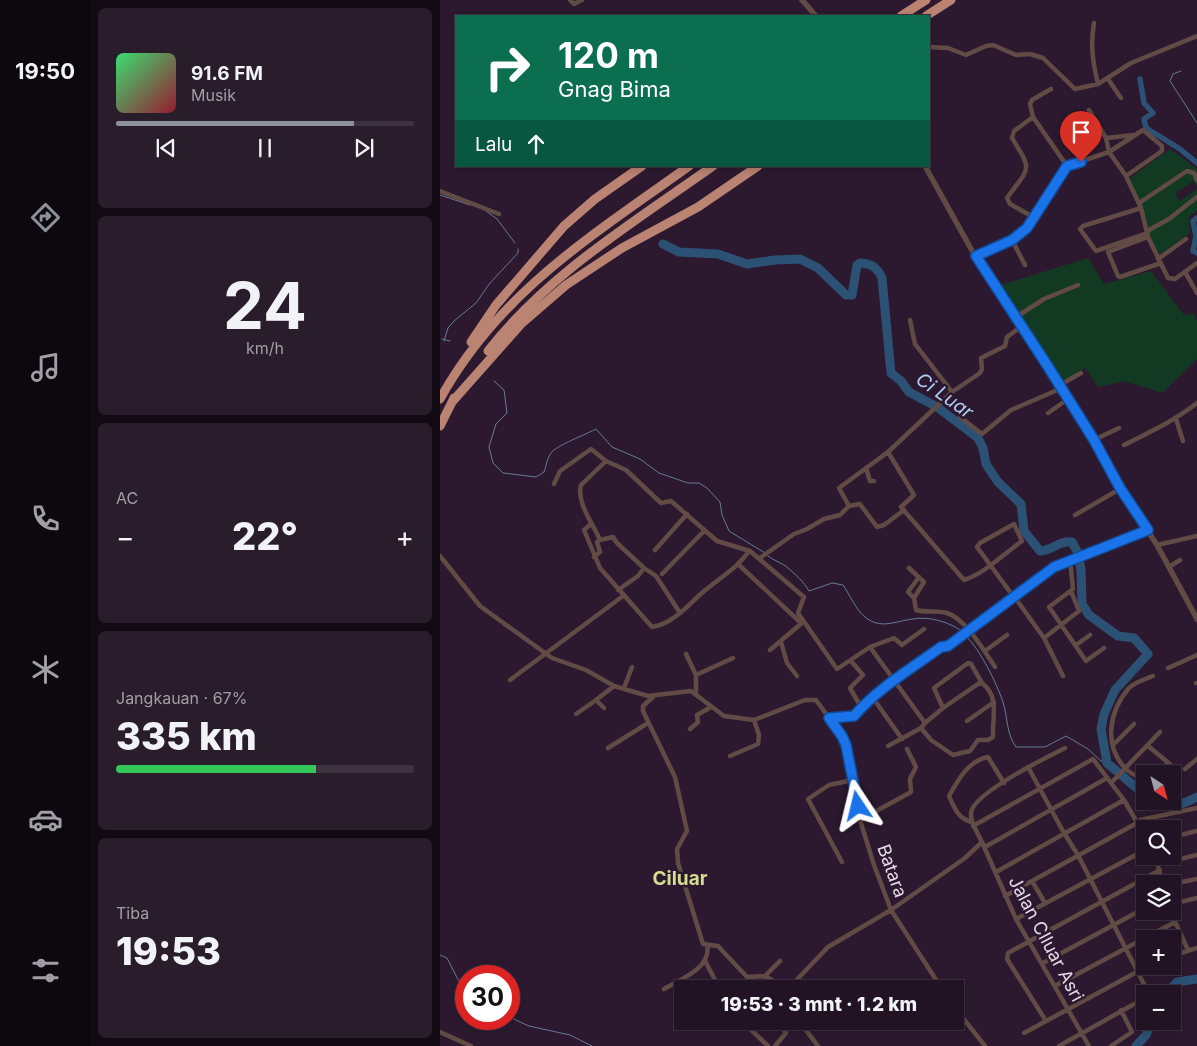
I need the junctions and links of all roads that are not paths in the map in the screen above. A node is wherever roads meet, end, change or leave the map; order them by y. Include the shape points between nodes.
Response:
1 (570, 0) edge
2 (582, 0) edge
3 (802, 0) edge
4 (926, 0) edge
5 (951, 0) edge
6 (815, 15) edge
7 (903, 15) edge
8 (928, 15) edge
9 (1094, 23) dead end
10 (1197, 36) edge
11 (930, 48) edge
12 (1108, 79) junction
13 (1098, 84) junction
14 (1051, 89) dead end
15 (1121, 98) dead end
16 (1089, 110) dead end
17 (1033, 117) junction
18 (1135, 135) junction
19 (1106, 138) junction
20 (1109, 152) junction
21 (1067, 166) junction
22 (641, 167) edge
23 (688, 167) edge
24 (712, 167) edge
25 (757, 167) edge
26 (926, 167) edge
27 (1126, 176) junction
28 (1197, 180) edge
29 (440, 191) edge
30 (1197, 197) edge
31 (1140, 205) junction
32 (498, 214) dead end
33 (1033, 217) junction
34 (1147, 234) junction
35 (1186, 239) dead end
36 (1012, 240) junction
37 (976, 256) junction
38 (1159, 261) junction
39 (1197, 262) edge
40 (1025, 264) dead end
41 (1185, 272) junction
42 (1078, 285) dead end
43 (1197, 292) edge
44 (1016, 317) junction
45 (910, 320) dead end
46 (1022, 326) junction
47 (460, 364) junction
48 (1081, 373) dead end
49 (1061, 387) junction
50 (952, 392) junction
51 (440, 399) edge
52 (1068, 399) junction
53 (452, 402) junction
54 (1197, 403) edge
55 (1048, 412) dead end
56 (960, 417) dead end
57 (1176, 420) junction
58 (440, 426) edge
59 (1119, 428) dead end
60 (1094, 440) junction
61 (1183, 441) dead end
62 (1124, 445) dead end
63 (888, 452) junction
64 (606, 461) junction
65 (866, 468) junction
66 (874, 481) dead end
67 (554, 484) dead end
68 (1120, 488) junction
69 (848, 506) junction
70 (904, 510) junction
71 (687, 514) junction
72 (1075, 515) dead end
73 (591, 524) junction
74 (1148, 530) junction
75 (704, 531) junction
76 (1197, 536) edge
77 (600, 540) junction
78 (1157, 545) junction
79 (655, 550) dead end
80 (749, 550) junction
81 (440, 556) edge
82 (594, 557) junction
83 (761, 557) junction
84 (1072, 560) junction
85 (1180, 560) dead end
86 (990, 564) junction
87 (739, 565) junction
88 (1169, 567) junction
89 (644, 568) junction
90 (909, 568) dead end
91 (662, 574) dead end
92 (918, 577) junction
93 (618, 590) junction
94 (1071, 591) junction
95 (623, 596) junction
96 (1015, 597) junction
97 (914, 598) junction
98 (680, 613) junction
99 (1197, 619) edge
100 (802, 622) junction
101 (1062, 626) junction
102 (924, 629) dead end
103 (968, 631) junction
104 (1007, 635) dead end
105 (1090, 635) dead end
106 (1044, 638) junction
107 (781, 642) junction
108 (1076, 645) junction
109 (870, 647) junction
110 (1104, 648) dead end
111 (770, 650) dead end
112 (985, 651) junction
113 (546, 652) junction
114 (686, 654) dead end
115 (1197, 655) edge
116 (733, 658) dead end
117 (851, 660) junction
118 (632, 667) dead end
119 (995, 667) dead end
120 (1168, 668) dead end
121 (696, 675) junction
122 (796, 676) dead end
123 (1063, 676) dead end
124 (1153, 676) dead end
125 (510, 680) dead end
126 (895, 682) junction
127 (982, 683) junction
128 (614, 686) junction
129 (624, 688) junction
130 (696, 695) junction
131 (653, 696) junction
132 (873, 698) junction
133 (596, 700) junction
134 (994, 702) junction
135 (711, 707) junction
136 (861, 707) junction
137 (604, 708) dead end
138 (943, 708) junction
139 (576, 714) dead end
140 (829, 718) junction
141 (754, 720) junction
142 (967, 721) dead end
143 (648, 723) junction
144 (925, 723) junction
145 (1134, 724) dead end
146 (921, 728) junction
147 (690, 729) dead end
148 (1160, 732) dead end
149 (902, 739) junction
150 (1113, 745) junction
151 (888, 746) dead end
152 (1148, 746) junction
153 (608, 748) dead end
154 (1066, 748) dead end
155 (907, 749) dead end
156 (730, 756) dead end
157 (1197, 759) edge
158 (1168, 763) joint
159 (1171, 765) edge
160 (1028, 767) junction
161 (1186, 769) dead end
162 (1126, 770) junction
163 (1136, 776) edge
164 (1108, 778) junction
165 (853, 780) junction
166 (1113, 782) junction
167 (1004, 783) junction
168 (1040, 788) junction
169 (1124, 800) junction
170 (1197, 808) edge
171 (1052, 810) junction
172 (860, 820) junction
173 (1138, 820) edge
174 (1147, 820) edge
175 (973, 824) junction
176 (1136, 824) edge
177 (1197, 831) edge
178 (1064, 833) junction
179 (1181, 835) edge
180 (982, 842) junction
181 (985, 847) junction
182 (1078, 855) junction
183 (1136, 855) edge
184 (1197, 855) edge
185 (1181, 859) edge
186 (842, 862) dead end
187 (1158, 865) edge
188 (1160, 870) junction
189 (996, 872) junction
190 (1161, 875) edge
191 (1090, 878) junction
192 (1197, 878) edge
193 (1032, 881) junction
194 (1181, 882) edge
195 (1005, 896) junction
196 (1197, 898) edge
197 (1181, 902) edge
198 (1044, 903) junction
199 (1102, 903) junction
200 (891, 910) junction
201 (1136, 913) edge
202 (1016, 918) junction
203 (1175, 922) joint
204 (1114, 925) junction
205 (1030, 942) junction
206 (707, 945) junction
207 (1126, 948) junction
208 (1197, 948) edge
209 (1188, 950) junction
210 (1181, 953) edge
211 (705, 961) junction
212 (780, 961) dead end
213 (1043, 963) junction
214 (1136, 968) edge
215 (1136, 973) edge
216 (765, 976) junction
217 (715, 980) edge
218 (772, 980) edge
219 (796, 980) edge
220 (936, 980) edge
221 (1055, 986) junction
222 (664, 989) dead end
223 (1136, 1002) edge
224 (1068, 1010) junction
225 (1121, 1010) junction
226 (964, 1020) edge
227 (1046, 1021) junction
228 (751, 1030) edge
229 (784, 1030) edge
230 (806, 1030) edge
231 (440, 1032) edge
232 (1024, 1033) dead end
233 (1081, 1034) junction
234 (983, 1045) edge
235 (471, 1046) edge
236 (768, 1046) edge
237 (775, 1046) edge
238 (818, 1046) edge
239 (1059, 1046) edge
240 (1089, 1046) edge
241 (1111, 1046) edge

1 - 2 street via 574,4
3 - 6 street
4 - 7 highway
5 - 8 highway
9 - 13 street via 1092,58
10 - 12 street via 1131,63
11 - 13 street via 948,48 966,55 993,45 1016,56 1030,54 1043,58 1076,89
12 - 13 street
12 - 15 street
14 - 17 street via 1032,100
16 - 19 street
17 - 21 street
17 - 33 street via 1014,131 1012,138 1027,163 1027,169 1007,198 1010,204
18 - 19 street
18 - 20 street
18 - 27 street via 1143,130 1163,149
19 - 20 street
20 - 21 street
20 - 27 street
21 - 33 street
22 - 47 highway via 564,226 496,305 471,341
23 - 47 highway via 543,273 496,320
24 - 53 highway via 540,294 500,335
25 - 53 highway via 698,207 622,248 566,285 522,323
26 - 37 street
27 - 31 street
28 - 31 street via 1194,173 1187,171
29 - 32 street
30 - 34 street
31 - 34 street
31 - 34 street via 1080,229 1096,252
33 - 36 street via 1027,228
34 - 38 street
34 - 38 street via 1108,252 1118,276
35 - 38 street
36 - 37 street
36 - 40 street
37 - 44 street
38 - 41 street via 1170,279
39 - 41 street
41 - 43 street
42 - 44 street via 1044,299
44 - 46 street
45 - 50 street via 915,344
46 - 49 street
46 - 50 street via 1007,337 1005,346 981,358 980,373
47 - 51 highway
48 - 49 street
49 - 52 street
49 - 56 street via 1010,410 982,434
50 - 63 street
52 - 55 street
52 - 60 street
53 - 58 highway
54 - 57 street
57 - 61 street
57 - 62 street
59 - 60 street
60 - 68 street
63 - 65 street
63 - 70 street via 914,495 901,507
64 - 67 street via 590,449 560,471
64 - 71 street via 626,470 661,502 671,501
64 - 73 street via 580,487
65 - 66 street via 870,481
65 - 69 street via 838,488
68 - 72 street
68 - 74 street
69 - 70 street via 860,504 877,527
69 - 83 street via 840,515 794,534
70 - 86 street via 964,580
71 - 75 street
71 - 79 street
73 - 77 street
73 - 82 street via 584,530
74 - 78 street
74 - 84 street
75 - 80 street via 718,541
75 - 91 street
76 - 78 street
77 - 82 street via 597,542 600,552
77 - 89 street via 613,537
78 - 88 street
80 - 83 street
80 - 87 street
81 - 113 street via 480,606
82 - 93 street
83 - 100 street via 804,597 798,610
84 - 94 street via 1074,583
84 - 96 street via 1054,567
85 - 88 street
86 - 86 street via 977,547 1013,523 1022,541
86 - 96 street
87 - 98 street via 703,591
87 - 100 street
88 - 99 street
89 - 93 street
89 - 98 street via 656,576
90 - 92 street
92 - 97 street via 908,592
92 - 97 street via 924,585
93 - 95 street
94 - 101 street via 1079,611
94 - 101 street via 1049,607
95 - 98 street via 652,627
95 - 113 street
96 - 103 street
96 - 106 street
97 - 103 street via 916,610 950,614
100 - 107 street
100 - 117 street via 837,669
101 - 106 street
101 - 108 street
102 - 109 street via 902,645 894,638
103 - 112 street
103 - 126 street
104 - 112 street
105 - 108 street
106 - 123 street
107 - 111 street
107 - 122 street via 787,662
108 - 110 street via 1086,661
109 - 117 street
109 - 126 street
112 - 119 street
113 - 125 street
113 - 128 street via 552,658 586,670
114 - 121 street
115 - 120 street
116 - 121 street
117 - 136 street via 863,675 850,687
118 - 129 street
121 - 130 street
124 - 150 street via 1130,687 1122,699 1110,729
126 - 132 street
126 - 144 street
127 - 134 street via 990,690
127 - 138 street
127 - 138 street via 972,664 968,663 934,688
128 - 129 street
128 - 133 street
129 - 131 street
130 - 131 street via 687,691
130 - 135 street
131 - 143 street via 642,708
132 - 136 street
132 - 149 street
133 - 137 street
133 - 139 street
134 - 142 street
134 - 146 street via 993,737 978,740 970,751 960,755 953,755 931,740
135 - 141 street via 724,716
135 - 147 street via 697,715 698,722
136 - 140 street via 850,718
138 - 144 street
140 - 141 street, Batara via 816,700 805,700
140 - 165 street, Batara via 842,736
141 - 156 street via 758,744
143 - 153 street
143 - 206 street via 679,790 687,832 677,850 678,863 702,941
144 - 146 street
145 - 150 street
146 - 149 street
148 - 152 street
149 - 151 street
150 - 162 street
152 - 158 street
152 - 162 street
154 - 160 street
155 - 172 street via 916,767 910,779 911,792
157 - 161 street
158 - 159 street
160 - 167 street
160 - 168 street
162 - 163 street
162 - 166 street
164 - 166 street
164 - 168 street via 1093,759
164 - 171 street
165 - 172 street, Batara
165 - 186 street via 828,785 808,800
166 - 169 street
167 - 175 street via 976,800 970,812
167 - 175 street, Jalan CIluar Asri via 989,757 981,758 959,778 949,796 957,812
168 - 171 street
168 - 175 street
169 - 173 street
169 - 178 street
170 - 174 street
171 - 178 street
171 - 181 street
172 - 200 street, Batara
175 - 180 street, Jalan CIluar Asri
176 - 182 street
177 - 179 street
178 - 182 street
178 - 189 street
180 - 181 street, Jalan CIluar Asri
180 - 200 street
181 - 189 street, Jalan CIluar Asri
182 - 191 street
182 - 193 street
183 - 191 street
184 - 185 street
187 - 188 street
188 - 190 street
188 - 199 street
189 - 195 street, Jalan CIluar Asri
191 - 198 street
191 - 199 street
192 - 194 street
193 - 195 street
193 - 198 street
195 - 202 street, Jalan CIluar Asri
196 - 197 street
198 - 202 street
199 - 204 street
199 - 205 street
200 - 219 street via 828,947
200 - 220 street, Batara
201 - 204 street
202 - 205 street, Jalan CIluar Asri
203 - 207 street
203 - 209 street
204 - 207 street
204 - 213 street
205 - 213 street, Jalan CIluar Asri
205 - 227 street via 1008,953 1007,959
206 - 211 street via 709,956
206 - 216 street via 718,946 747,977
207 - 214 street
207 - 221 street
208 - 209 street
209 - 210 street
211 - 217 street
211 - 222 street via 695,971
212 - 216 street
213 - 221 street, Jalan CIluar Asri
215 - 224 street
216 - 218 street
221 - 224 street, Jalan CIluar Asri
223 - 225 street
224 - 227 street
224 - 233 street, Jalan CIluar Asri
225 - 233 street
225 - 241 street via 1132,1032
226 - 234 street
227 - 232 street
228 - 236 street
229 - 237 street via 786,1033
230 - 238 street
231 - 235 street
233 - 239 street
233 - 240 street, Jalan CIluar Asri

